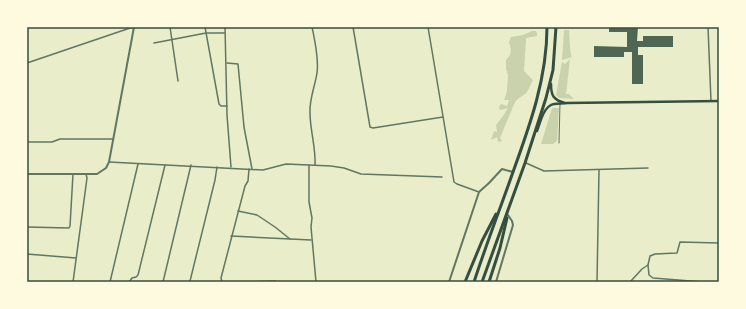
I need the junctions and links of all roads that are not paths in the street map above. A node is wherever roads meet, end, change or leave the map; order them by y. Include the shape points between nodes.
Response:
1 (134, 27) edge
2 (170, 27) edge
3 (205, 27) edge
4 (225, 27) edge
5 (312, 27) edge
6 (352, 27) edge
7 (428, 27) edge
8 (556, 27) edge
9 (708, 27) edge
10 (547, 28) edge
11 (206, 33) junction
12 (225, 34) junction
13 (172, 40) junction
14 (154, 43) dead end
15 (27, 63) edge
16 (226, 63) junction
17 (178, 81) dead end
18 (551, 82) junction
19 (711, 101) junction
20 (719, 101) edge
21 (567, 103) junction
22 (560, 104) junction
23 (227, 106) junction
24 (443, 117) junction
25 (537, 131) junction
26 (113, 139) junction
27 (27, 142) edge
28 (559, 143) dead end
29 (109, 162) junction
30 (525, 163) junction
31 (138, 164) junction
32 (165, 165) junction
33 (191, 165) junction
34 (309, 165) junction
35 (315, 165) junction
36 (217, 167) junction
37 (231, 168) junction
38 (648, 168) dead end
39 (249, 169) junction
40 (252, 169) junction
41 (599, 170) junction
42 (513, 172) junction
43 (27, 174) edge
44 (73, 174) junction
45 (86, 174) junction
46 (442, 177) dead end
47 (479, 192) junction
48 (502, 202) junction
49 (510, 205) junction
50 (238, 211) junction
51 (508, 215) junction
52 (27, 227) edge
53 (231, 236) junction
54 (290, 239) junction
55 (312, 240) junction
56 (719, 243) edge
57 (500, 248) junction
58 (506, 250) junction
59 (27, 254) edge
60 (76, 258) junction
61 (648, 265) junction
62 (656, 279) junction
63 (190, 281) edge
64 (275, 281) dead end
65 (73, 282) edge
66 (110, 282) edge
67 (129, 282) edge
68 (163, 282) edge
69 (222, 282) edge
70 (250, 282) edge
71 (316, 282) edge
72 (449, 282) edge
73 (465, 282) edge
74 (474, 282) edge
75 (482, 282) edge
76 (489, 282) edge
77 (496, 282) edge
78 (597, 282) edge
79 (630, 282) edge
80 (656, 282) edge
81 (703, 282) edge

1 - 15 street
1 - 26 street
2 - 13 street
3 - 11 street
4 - 12 street
5 - 35 street via 317,71 310,111
6 - 24 street via 370,127
7 - 24 street
8 - 18 highway
9 - 19 street
10 - 42 highway via 547,48 539,95
11 - 12 street
11 - 13 street
11 - 23 street via 219,104
12 - 16 street
13 - 14 street
13 - 17 street
16 - 23 street
16 - 40 street via 238,64 244,127
18 - 21 main road via 550,92 554,98
18 - 25 highway
19 - 20 main road
19 - 21 main road
21 - 22 main road
22 - 25 main road via 549,106
22 - 28 lane
23 - 37 street
24 - 47 street via 454,182
25 - 30 highway
26 - 27 street
26 - 29 street
29 - 31 street
29 - 45 street via 106,168 97,174
30 - 41 street via 544,171
30 - 49 highway
31 - 32 street
31 - 66 street
32 - 33 street
32 - 67 street via 138,275
33 - 36 street
33 - 68 street
34 - 35 street
34 - 40 street via 286,164 263,170
34 - 55 street
35 - 46 street via 344,168 361,174
36 - 37 street
36 - 63 street
37 - 39 street
38 - 41 street
39 - 40 street
39 - 50 street via 248,181
41 - 78 street
42 - 47 street via 502,169
42 - 48 highway
43 - 44 street
44 - 45 street
44 - 52 street via 69,228
45 - 60 street
47 - 72 street
48 - 73 highway
48 - 74 highway
49 - 51 highway
49 - 75 highway
50 - 53 street
50 - 54 street via 257,215
51 - 57 highway
51 - 58 street via 513,225
53 - 54 street
53 - 69 street
54 - 55 street
55 - 71 street
56 - 61 street via 680,242 677,253 652,254
57 - 58 street
57 - 76 highway
58 - 77 street
59 - 60 street
60 - 65 street
61 - 62 street via 649,275
61 - 79 street
62 - 80 street
62 - 81 street
64 - 70 street

